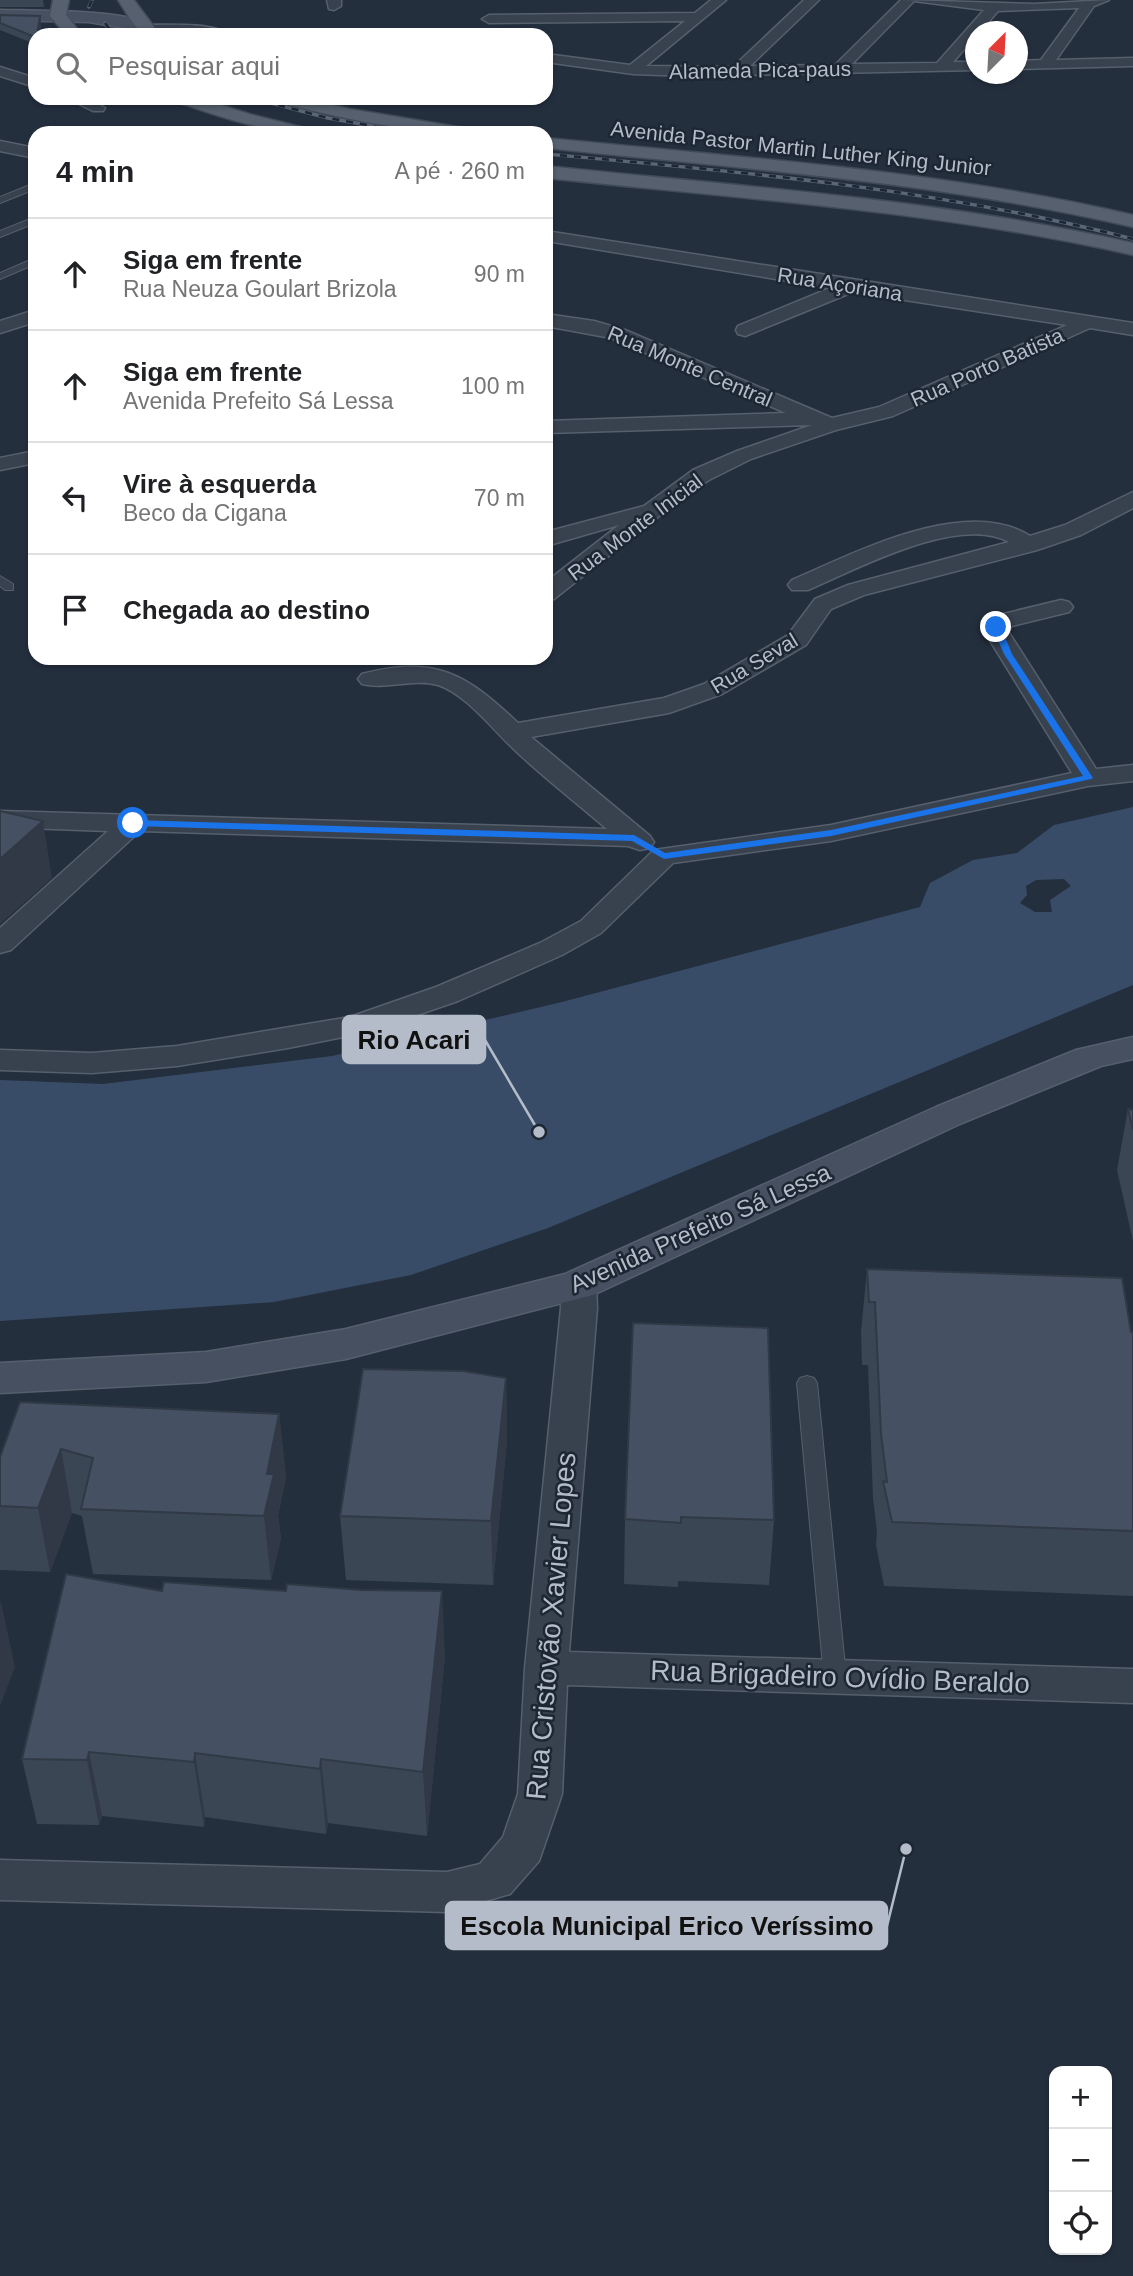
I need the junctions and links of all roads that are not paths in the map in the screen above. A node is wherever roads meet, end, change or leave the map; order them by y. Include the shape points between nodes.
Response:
1 (719, 0) edge
2 (812, 0) edge
3 (908, 0) edge
4 (919, 0) edge
5 (126, 2) edge
6 (1095, 2) edge
7 (995, 6) junction
8 (60, 8) edge
9 (0, 15) edge
10 (79, 16) junction
11 (699, 17) junction
12 (70, 28) edge
13 (136, 28) edge
14 (145, 28) edge
15 (493, 28) edge
16 (673, 39) junction
17 (648, 40) dead end
18 (553, 59) edge
19 (1133, 62) edge
20 (1028, 65) edge
21 (1045, 65) junction
22 (941, 66) junction
23 (965, 66) edge
24 (633, 70) junction
25 (838, 70) junction
26 (0, 71) edge
27 (736, 72) junction
28 (28, 81) edge
29 (91, 105) edge
30 (204, 105) edge
31 (312, 105) edge
32 (98, 108) dead end
33 (275, 126) edge
34 (422, 126) edge
35 (553, 144) edge
36 (0, 146) edge
37 (28, 152) edge
38 (553, 173) edge
39 (28, 189) edge
40 (0, 200) edge
41 (1133, 221) edge
42 (28, 223) edge
43 (0, 234) edge
44 (553, 237) edge
45 (1133, 249) edge
46 (28, 264) edge
47 (0, 276) edge
48 (852, 286) junction
49 (28, 318) edge
50 (553, 321) edge
51 (1088, 322) junction
52 (0, 327) edge
53 (1133, 329) edge
54 (745, 330) dead end
55 (0, 333) edge
56 (28, 333) edge
57 (886, 412) joint
58 (821, 422) junction
59 (553, 427) edge
60 (28, 461) edge
61 (0, 464) edge
62 (1133, 499) edge
63 (658, 507) junction
64 (553, 533) edge
65 (1029, 545) junction
66 (800, 585) dead end
67 (553, 589) edge
68 (1061, 607) dead end
69 (371, 679) dead end
70 (513, 732) junction
71 (1133, 773) edge
72 (1088, 778) junction
73 (0, 819) edge
74 (133, 823) junction
75 (634, 838) junction
76 (664, 856) junction
77 (0, 944) edge
78 (1133, 1048) edge
79 (0, 1060) edge
80 (578, 1285) junction
81 (0, 1378) edge
82 (807, 1383) dead end
83 (546, 1668) junction
84 (835, 1677) junction
85 (1133, 1686) edge
86 (0, 1880) edge

1 - 11 street
2 - 27 street
3 - 25 street
4 - 7 street
5 - 10 street via 107,12
5 - 14 main road
6 - 7 street
6 - 21 street
7 - 22 street
8 - 9 street
8 - 10 street
8 - 12 main road
10 - 13 street
11 - 15 street via 487,13
11 - 16 street
16 - 17 street
16 - 24 street
18 - 24 street, Alameda Pica-paus
19 - 21 street
20 - 21 street
22 - 23 street, Alameda Pica-paus
22 - 25 street, Alameda Pica-paus
24 - 27 street, Alameda Pica-paus
25 - 27 street, Alameda Pica-paus
26 - 28 street
29 - 32 street
30 - 33 main road
31 - 34 main road
35 - 41 main road, Avenida Pastor Martin Luther King Junior via 877,175 1016,196
36 - 37 street
38 - 45 main road, Avenida Pastor Martin Luther King Junior via 877,205 1017,225
39 - 40 lane
42 - 43 lane
44 - 48 street, Rua Açoriana
46 - 47 lane
48 - 51 street, Rua Açoriana
48 - 54 street
49 - 52 street
50 - 58 street, Rua Monte Central via 618,334
51 - 53 street, Rua Açoriana
51 - 57 street, Rua Porto Batista
55 - 56 street
57 - 58 street, Rua Monte Inicial
58 - 59 street
58 - 63 street, Rua Monte Inicial via 701,475
60 - 61 street
62 - 65 street, Rua Seval via 1073,530
63 - 64 street
63 - 67 street, Rua Monte Inicial
65 - 66 street via 1003,530 963,528 869,555
65 - 70 street, Rua Seval via 856,590 823,604 797,640 713,690 670,705
68 - 72 street via 1004,621 996,631
69 - 70 street via 449,680
70 - 75 street
71 - 72 street
72 - 76 street via 831,833
73 - 74 street
74 - 75 street
74 - 77 street
75 - 76 street
76 - 79 street via 591,927 447,994 358,1025 177,1056 92,1063
78 - 80 street, Avenida Prefeito Sá Lessa via 1088,1058 950,1115
80 - 81 street, Avenida Prefeito Sá Lessa via 346,1344 232,1363
80 - 83 street, Rua Cristovão Xavier Lopes
82 - 84 lane
83 - 84 street, Rua Brigadeiro Ovídio Beraldo
83 - 86 street, Rua Cristovão Xavier Lopes via 540,1794 523,1847 494,1880 447,1892
84 - 85 street, Rua Brigadeiro Ovídio Beraldo

